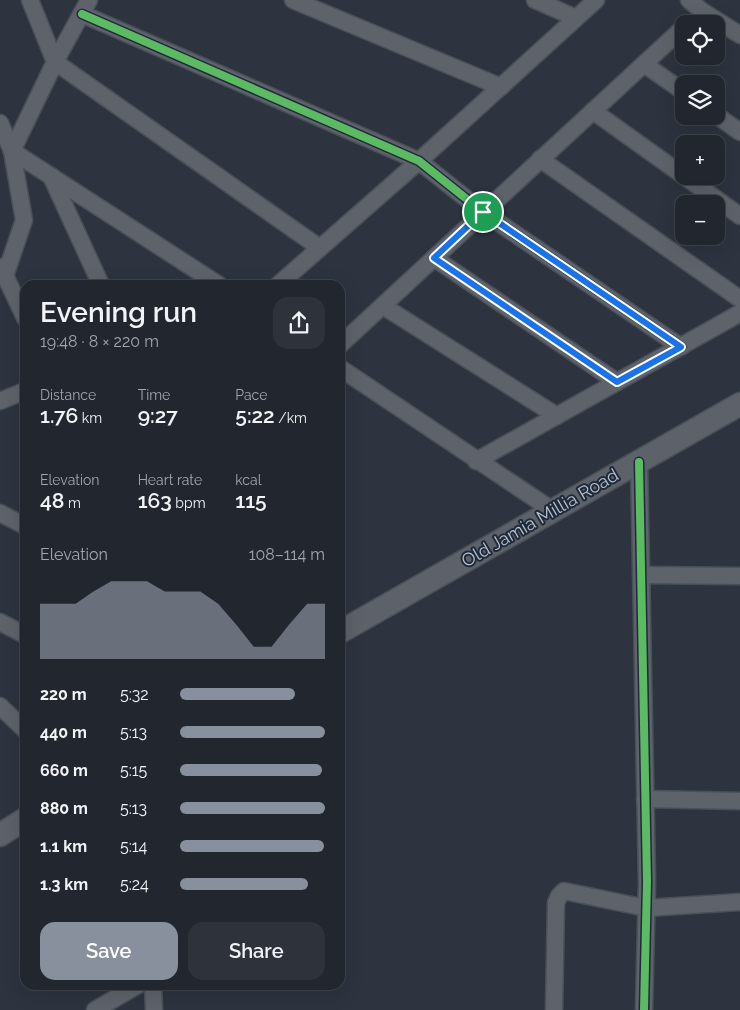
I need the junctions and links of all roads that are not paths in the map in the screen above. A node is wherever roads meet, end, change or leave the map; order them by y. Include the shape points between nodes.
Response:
1 (30, 0) edge
2 (293, 0) edge
3 (535, 0) edge
4 (596, 0) edge
5 (696, 5) edge
6 (85, 7) edge
7 (576, 18) junction
8 (740, 35) edge
9 (675, 36) edge
10 (55, 62) junction
11 (644, 64) junction
12 (675, 86) edge
13 (501, 87) junction
14 (593, 112) junction
15 (725, 121) edge
16 (0, 123) edge
17 (740, 132) edge
18 (12, 151) junction
19 (540, 160) junction
20 (419, 161) junction
21 (675, 170) edge
22 (51, 176) junction
23 (697, 185) edge
24 (483, 212) junction
25 (740, 216) edge
26 (320, 248) junction
27 (434, 258) junction
28 (3, 270) edge
29 (99, 280) edge
30 (211, 280) edge
31 (284, 280) edge
32 (740, 299) edge
33 (383, 306) junction
34 (20, 307) edge
35 (740, 313) edge
36 (345, 341) edge
37 (681, 347) junction
38 (345, 371) edge
39 (617, 382) junction
40 (20, 393) edge
41 (0, 401) edge
42 (740, 404) edge
43 (557, 416) junction
44 (476, 461) junction
45 (639, 462) junction
46 (552, 510) junction
47 (0, 513) edge
48 (20, 523) edge
49 (641, 575) junction
50 (740, 576) edge
51 (0, 622) edge
52 (345, 629) edge
53 (20, 632) edge
54 (0, 706) edge
55 (20, 725) edge
56 (645, 799) junction
57 (740, 801) edge
58 (20, 822) edge
59 (0, 835) edge
60 (740, 902) edge
61 (646, 908) junction
62 (129, 990) edge
63 (153, 990) edge
64 (94, 1010) edge
65 (154, 1010) edge
66 (554, 1010) edge
67 (644, 1010) edge

1 - 10 street
2 - 13 street
3 - 7 street
4 - 7 street
5 - 8 street
6 - 10 street
6 - 20 street
7 - 13 street
9 - 11 street
10 - 18 street
10 - 26 street
11 - 12 street
11 - 14 street
13 - 20 street
14 - 19 street
14 - 21 street
15 - 17 street
16 - 18 street
18 - 22 street
18 - 28 street via 24,220
19 - 24 street
19 - 32 street
20 - 24 street
20 - 26 street
22 - 29 street
22 - 30 street
23 - 25 street
24 - 27 street
24 - 37 street
26 - 31 street
27 - 33 street
27 - 39 street
28 - 34 street
33 - 36 street
33 - 43 street
35 - 37 street
37 - 39 street
38 - 44 street
39 - 43 street
40 - 41 street
42 - 45 street, Old Jamia Millia Road
43 - 44 street
44 - 46 street
45 - 46 street, Old Jamia Millia Road
45 - 49 street
46 - 52 street, Old Jamia Millia Road
47 - 48 street
49 - 50 street
49 - 56 street
51 - 53 street
54 - 55 street
56 - 57 street
56 - 61 street
58 - 59 street
60 - 61 street
61 - 66 street via 564,891 559,896 556,903
61 - 67 street
62 - 64 street
63 - 65 street

